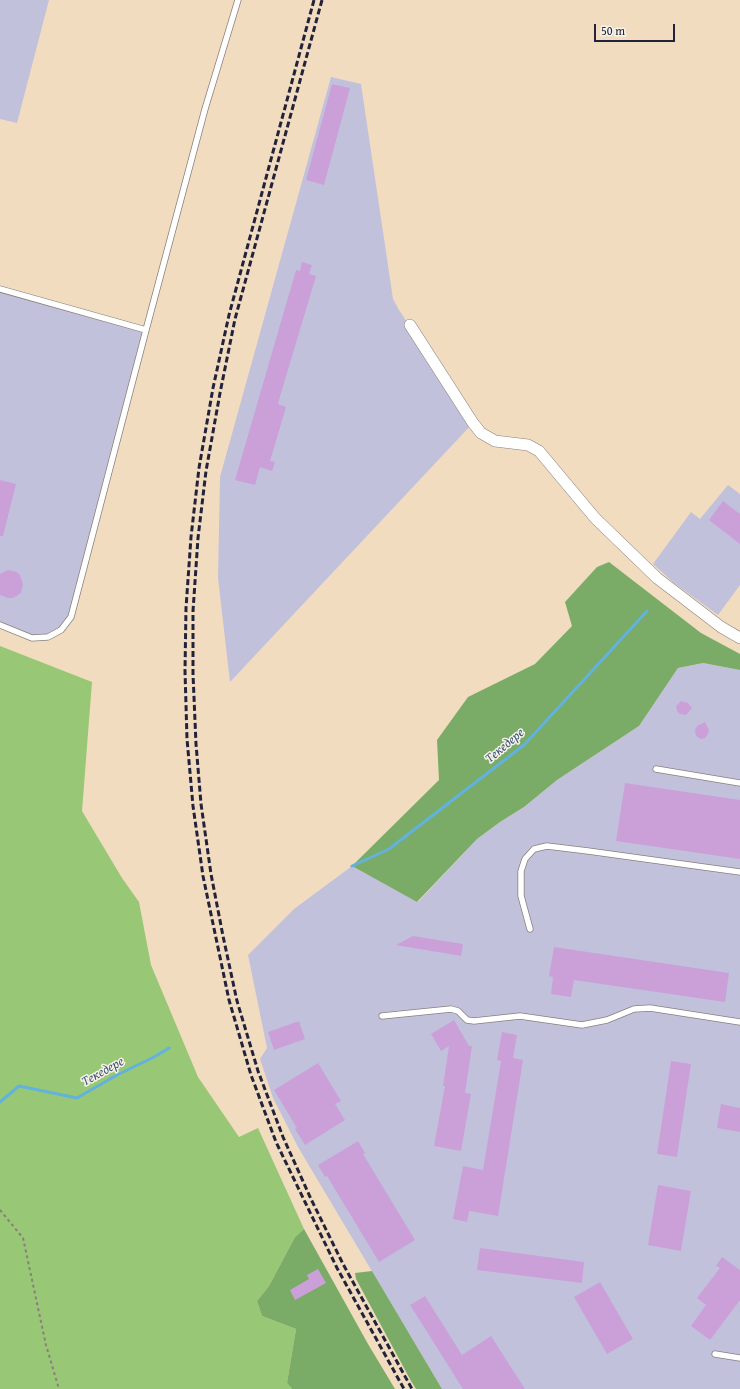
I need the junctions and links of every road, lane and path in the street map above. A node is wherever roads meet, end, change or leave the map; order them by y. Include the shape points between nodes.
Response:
1 (238, 0) edge
2 (0, 290) edge
3 (410, 325) dead end
4 (146, 330) junction
5 (0, 625) edge
6 (740, 638) edge
7 (656, 769) dead end
8 (740, 783) edge
9 (740, 872) edge
10 (530, 929) dead end
11 (382, 1016) dead end
12 (740, 1022) edge
13 (0, 1210) edge
14 (715, 1354) dead end
15 (740, 1358) edge
16 (59, 1389) edge

1 - 4 lane
2 - 4 lane
3 - 6 street via 481,433 495,441 528,444 539,451 595,518 657,578 721,627
4 - 5 lane via 71,617 61,630 48,637 32,638
7 - 8 lane
9 - 10 lane via 547,846 534,849 525,859 521,871 521,896
11 - 12 lane via 451,1009 458,1011 467,1020 474,1021 520,1016 582,1025 607,1020 634,1009 650,1008
13 - 16 path via 23,1238 46,1345
14 - 15 lane

